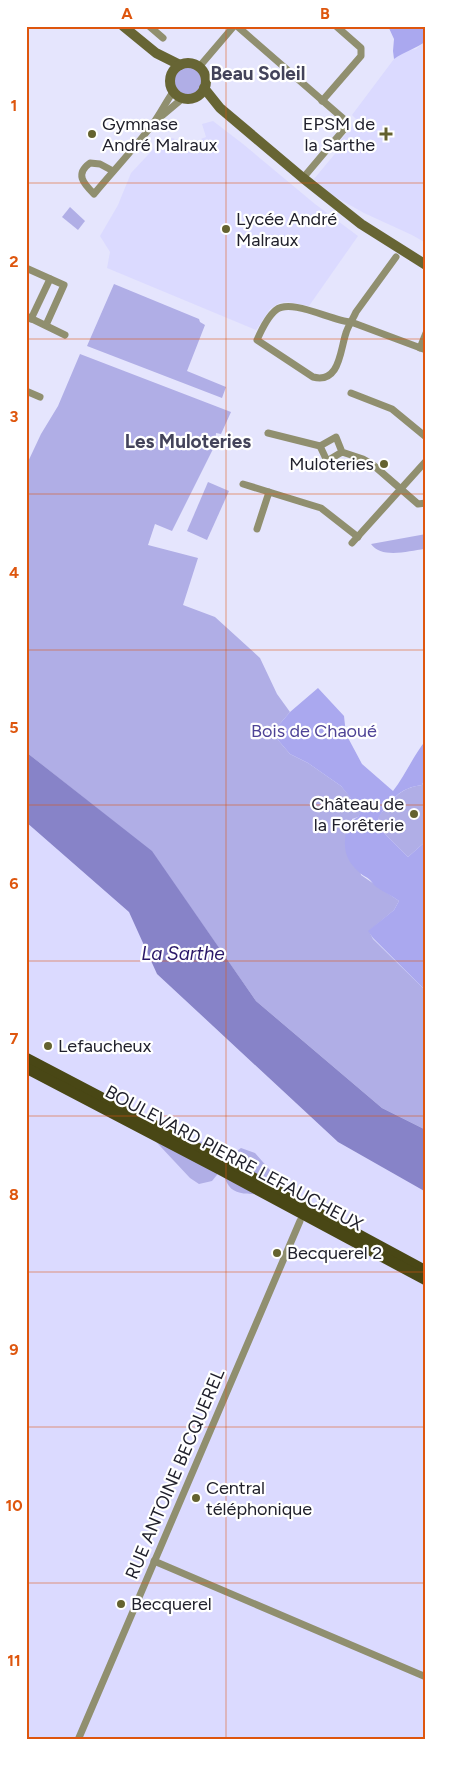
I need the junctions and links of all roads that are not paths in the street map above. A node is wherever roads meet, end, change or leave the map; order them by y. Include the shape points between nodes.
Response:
1 (122, 26) edge
2 (149, 26) edge
3 (235, 26) edge
4 (336, 26) edge
5 (163, 38) dead end
6 (156, 53) junction
7 (180, 65) junction
8 (198, 67) junction
9 (170, 76) junction
10 (204, 88) junction
11 (173, 92) junction
12 (197, 96) junction
13 (183, 98) junction
14 (322, 101) junction
15 (220, 108) junction
16 (152, 124) junction
17 (113, 171) junction
18 (303, 178) junction
19 (396, 257) dead end
20 (426, 265) edge
21 (26, 268) edge
22 (50, 279) junction
23 (29, 318) edge
24 (351, 322) junction
25 (46, 326) junction
26 (426, 333) edge
27 (65, 335) dead end
28 (423, 349) edge
29 (26, 391) edge
30 (351, 393) dead end
31 (40, 397) dead end
32 (268, 433) dead end
33 (426, 437) edge
34 (320, 446) junction
35 (342, 452) junction
36 (426, 461) edge
37 (243, 484) dead end
38 (401, 489) junction
39 (269, 492) junction
40 (426, 503) edge
41 (258, 529) dead end
42 (358, 537) junction
43 (352, 543) dead end
44 (26, 1058) edge
45 (26, 1068) edge
46 (223, 1166) junction
47 (300, 1221) dead end
48 (426, 1271) edge
49 (426, 1280) edge
50 (154, 1561) junction
51 (426, 1677) edge
52 (78, 1740) edge

1 - 6 street
2 - 5 street
3 - 8 street
3 - 14 street
4 - 14 street via 360,48 361,56
6 - 7 street
6 - 9 street
7 - 8 street via 190,63
7 - 9 street
8 - 10 street via 205,76
9 - 11 street
10 - 12 street
10 - 15 street
11 - 13 street
11 - 16 street
12 - 13 street
12 - 15 street
13 - 16 street
14 - 18 street via 346,121 346,127
15 - 18 street
16 - 17 street
17 - 17 street via 94,194 81,177 90,162
18 - 20 street via 361,224
19 - 24 street
21 - 22 street
22 - 23 street
22 - 25 street via 64,286
23 - 25 street
24 - 24 street via 303,308 276,309 257,340 304,372 321,378 332,373 338,364
24 - 28 street
25 - 27 street
26 - 28 street
29 - 31 street
30 - 33 street via 392,409
32 - 34 street
34 - 35 street via 327,461
34 - 35 street via 336,437
35 - 38 street via 372,464
36 - 38 street
37 - 39 street
38 - 40 street via 418,504
38 - 42 street
39 - 41 street
39 - 42 street via 321,508
42 - 43 street
44 - 46 main road, BOULEVARD PIERRE LEFAUCHEUX
45 - 46 main road, BOULEVARD PIERRE LEFAUCHEUX
46 - 48 main road, BOULEVARD PIERRE LEFAUCHEUX
46 - 49 main road, BOULEVARD PIERRE LEFAUCHEUX
47 - 50 street, RUE ANTOINE BECQUEREL
50 - 51 street
50 - 52 street, RUE ANTOINE BECQUEREL

